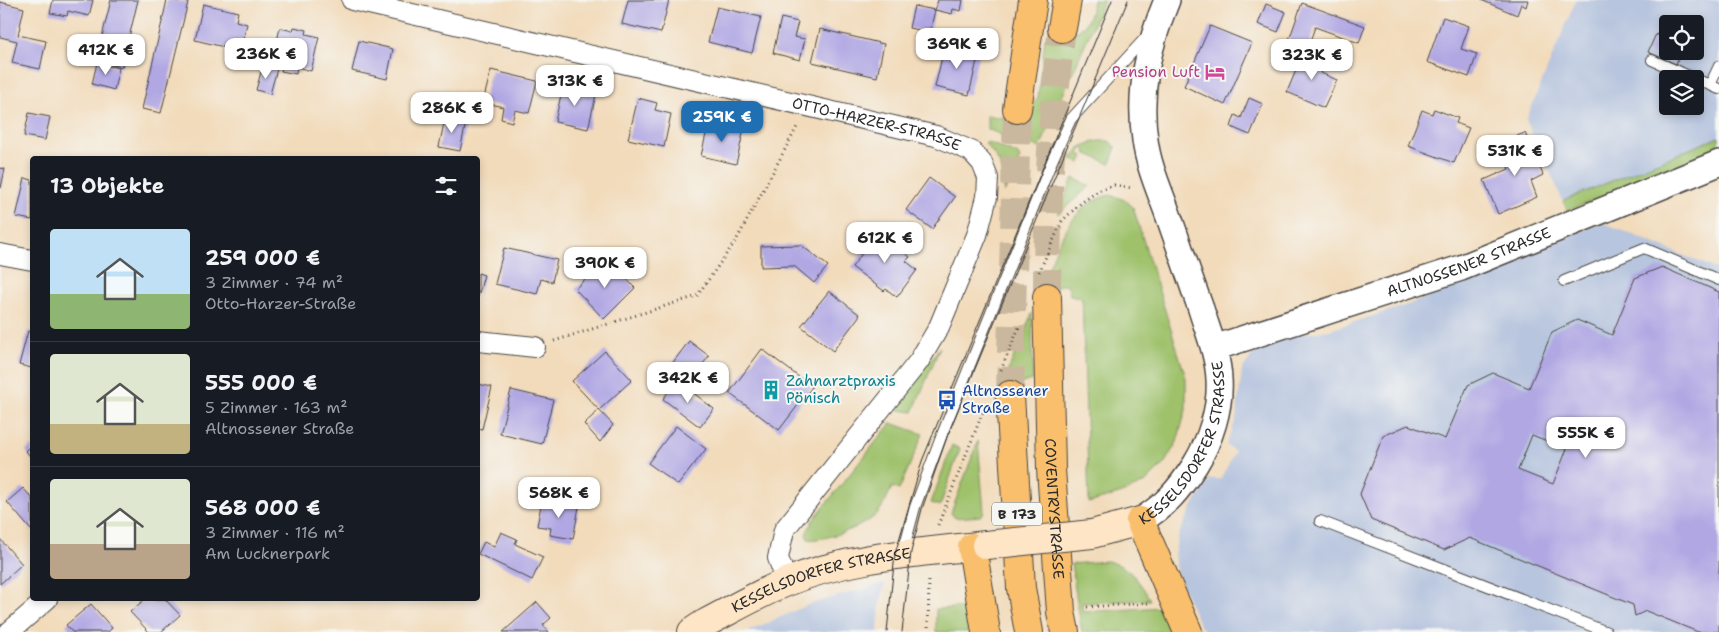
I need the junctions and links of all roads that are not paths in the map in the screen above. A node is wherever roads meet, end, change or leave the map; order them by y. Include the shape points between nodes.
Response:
1 (352, 0) edge
2 (1033, 0) edge
3 (1067, 0) edge
4 (1167, 0) edge
5 (1155, 27) junction
6 (1062, 28) tunnel mouth
7 (1652, 60) dead end
8 (1719, 66) edge
9 (1714, 87) edge
10 (1017, 109) tunnel mouth
11 (1719, 163) edge
12 (0, 254) edge
13 (30, 260) edge
14 (1719, 280) edge
15 (1564, 281) dead end
16 (1047, 297) tunnel mouth
17 (480, 340) edge
18 (535, 347) road end
19 (1214, 348) junction
20 (1010, 396) tunnel mouth
21 (1140, 521) junction
22 (1320, 521) dead end
23 (979, 546) junction
24 (903, 553) junction
25 (787, 582) junction
26 (45, 601) edge
27 (9, 632) edge
28 (692, 632) edge
29 (986, 632) edge
30 (1029, 632) edge
31 (1065, 632) edge
32 (1188, 632) edge
33 (1607, 632) edge

1 - 25 street, OTTO-HARZER-STRASSE via 936,136 971,151 982,163 988,178 987,197 977,235 939,327 918,360 784,530 778,558
2 - 10 main road
3 - 6 main road
4 - 5 street, KESSELSDORFER STRASSE
5 - 19 street, KESSELSDORFER STRASSE via 1141,106 1145,142 1155,180
5 - 24 lane via 1071,119 943,432 915,507
7 - 9 lane
8 - 9 lane
11 - 19 street, ALTNOSSENER STRASSE via 1462,268
12 - 13 street
14 - 15 lane via 1644,248
16 - 31 main road, COVENTRYSTRASSE / B 173 via 1051,470
17 - 18 street
19 - 21 street, KESSELSDORFER STRASSE via 1219,379 1218,404 1202,454 1175,494 1161,508
20 - 30 main road, B 173 via 1021,588
21 - 23 main road, KESSELSDORFER STRASSE, bridge via 1092,534
21 - 32 main road
22 - 33 lane
23 - 24 main road, KESSELSDORFER STRASSE
23 - 29 main road
24 - 25 main road, KESSELSDORFER STRASSE via 854,562
25 - 28 main road, KESSELSDORFER STRASSE
26 - 27 street

